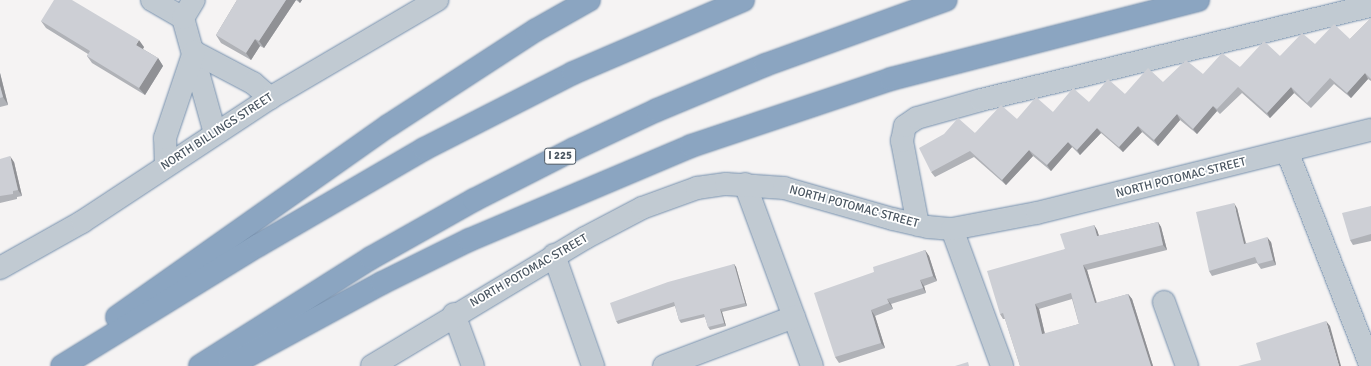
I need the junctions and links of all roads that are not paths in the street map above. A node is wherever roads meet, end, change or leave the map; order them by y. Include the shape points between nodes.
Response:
1 (152, 0) edge
2 (437, 0) edge
3 (589, 0) edge
4 (742, 0) edge
5 (946, 0) edge
6 (1198, 0) edge
7 (1371, 6) edge
8 (188, 9) edge
9 (194, 52) junction
10 (270, 98) junction
11 (1371, 130) edge
12 (215, 133) junction
13 (1287, 151) junction
14 (166, 165) junction
15 (745, 184) junction
16 (918, 225) junction
17 (952, 229) junction
18 (554, 255) junction
19 (0, 268) edge
20 (1164, 302) dead end
21 (454, 314) junction
22 (794, 317) junction
23 (687, 362) edge
24 (50, 366) edge
25 (62, 366) edge
26 (200, 366) edge
27 (229, 366) edge
28 (372, 366) edge
29 (473, 366) edge
30 (593, 366) edge
31 (664, 366) edge
32 (812, 366) edge
33 (1002, 366) edge
34 (1187, 366) edge
35 (1371, 366) edge

1 - 8 street
2 - 10 street, NORTH BILLINGS STREET
3 - 24 highway via 530,34 388,126 205,253
4 - 25 highway via 573,73 424,149 259,245
5 - 26 highway, I 225 via 758,68 664,107 574,149 474,200 365,262
6 - 27 highway via 891,79 808,105 685,149 469,240 382,283
7 - 16 street via 981,100 910,122 903,133 903,147
8 - 9 street
9 - 10 street via 253,83
9 - 12 street
9 - 14 street via 165,138
10 - 12 street, NORTH BILLINGS STREET
11 - 13 street, NORTH POTOMAC STREET
12 - 14 street, NORTH BILLINGS STREET
13 - 17 street, NORTH POTOMAC STREET via 1017,218
13 - 35 street
14 - 19 street, NORTH BILLINGS STREET via 64,233
15 - 16 street, NORTH POTOMAC STREET via 794,191
15 - 18 street, NORTH POTOMAC STREET via 703,187 674,195
15 - 22 street
16 - 17 street, NORTH POTOMAC STREET
17 - 33 street
18 - 21 street, NORTH POTOMAC STREET
18 - 30 street
20 - 34 street
21 - 28 street, NORTH POTOMAC STREET
21 - 29 street
22 - 23 street
22 - 32 street
23 - 31 street

